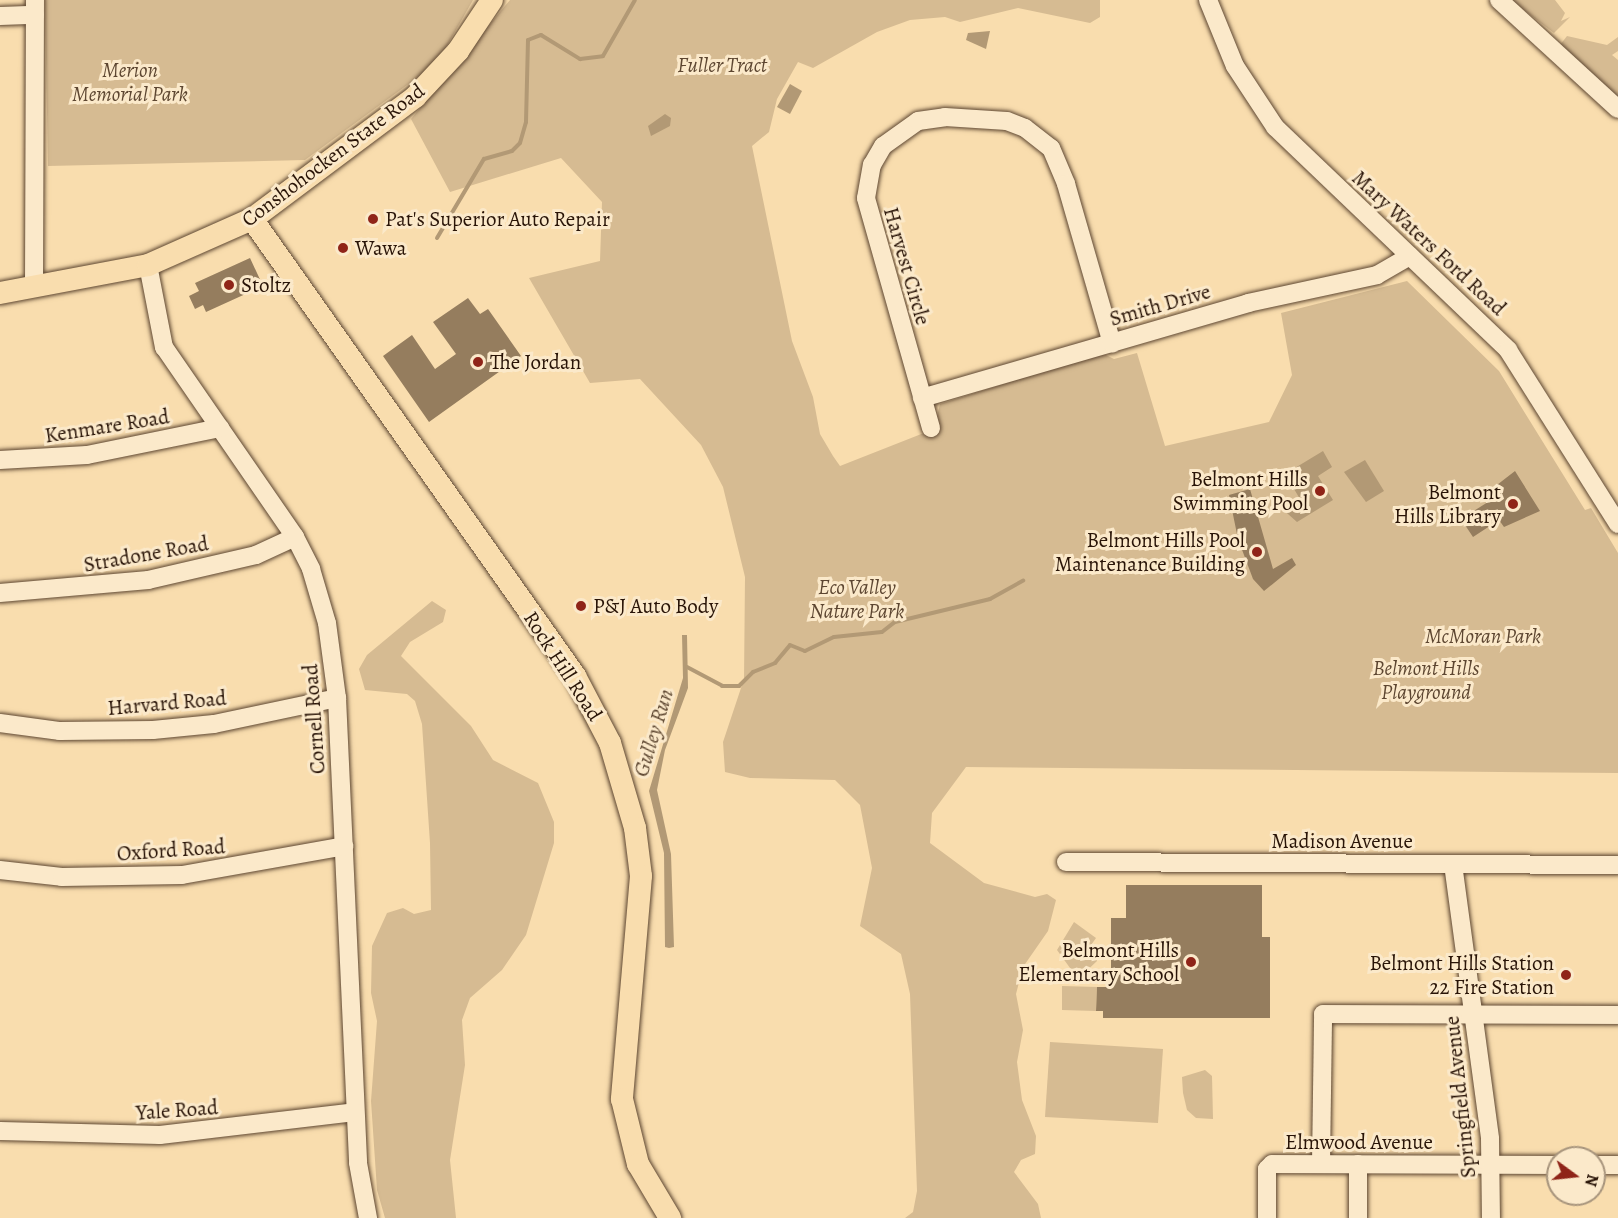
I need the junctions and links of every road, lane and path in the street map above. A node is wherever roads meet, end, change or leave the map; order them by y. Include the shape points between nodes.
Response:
1 (492, 0) edge
2 (1208, 0) edge
3 (1499, 0) edge
4 (35, 8) edge
5 (0, 16) edge
6 (1618, 109) edge
7 (252, 219) junction
8 (1410, 256) junction
9 (148, 265) junction
10 (34, 285) junction
11 (0, 293) edge
12 (1112, 343) junction
13 (922, 398) junction
14 (220, 428) junction
15 (931, 428) dead end
16 (0, 460) edge
17 (1618, 524) edge
18 (295, 537) junction
19 (0, 593) edge
20 (337, 698) junction
21 (0, 723) edge
22 (344, 846) junction
23 (1066, 862) dead end
24 (1453, 864) junction
25 (1618, 865) edge
26 (0, 870) edge
27 (1474, 1014) junction
28 (1618, 1015) edge
29 (355, 1112) junction
30 (0, 1131) edge
31 (1321, 1164) junction
32 (1358, 1164) junction
33 (1492, 1165) junction
34 (1546, 1165) edge
35 (368, 1218) edge
36 (670, 1218) edge
37 (1267, 1218) edge
38 (1358, 1218) edge
39 (1491, 1218) edge

1 - 7 main road, Conshohocken State Road via 458,51 415,97
2 - 8 street, Mary Waters Ford Road via 1238,71 1275,127
3 - 6 street
4 - 5 street
4 - 10 street
7 - 9 main road, Conshohocken State Road
7 - 36 main road, Rock Hill Road via 575,676 610,743 630,808 641,876 622,1099 638,1164
8 - 12 street, Smith Drive via 1377,275 1248,303
8 - 17 street, Mary Waters Ford Road via 1481,322 1522,368
9 - 10 main road, Conshohocken State Road
9 - 14 street, Cornell Road via 164,347
10 - 11 main road, Conshohocken State Road
12 - 13 street, Smith Drive
12 - 13 street, Harvest Circle via 1066,184 1051,148 1025,128 1007,121 936,117 918,121 883,146 872,165 866,198
13 - 15 street, Harvest Circle
14 - 16 street, Kenmare Road via 87,455
14 - 18 street, Cornell Road
18 - 19 street, Stradone Road via 256,555 148,580
18 - 20 street, Cornell Road via 326,616
20 - 21 street, Harvard Road via 214,724 153,730 60,730
20 - 22 street, Cornell Road
22 - 26 street, Oxford Road via 182,875 79,878
22 - 29 street, Cornell Road
23 - 24 street, Madison Avenue
24 - 25 street, Madison Avenue
24 - 27 street, Springfield Avenue
27 - 28 street
27 - 31 street via 1323,1014
27 - 33 street, Springfield Avenue
29 - 30 street, Yale Road via 160,1135
29 - 35 street, Cornell Road via 359,1181
31 - 32 street, Elmwood Avenue
31 - 37 street, Elmwood Avenue via 1269,1165
32 - 33 street, Elmwood Avenue
32 - 38 street
33 - 34 street, Elmwood Avenue
33 - 39 street, Springfield Avenue

